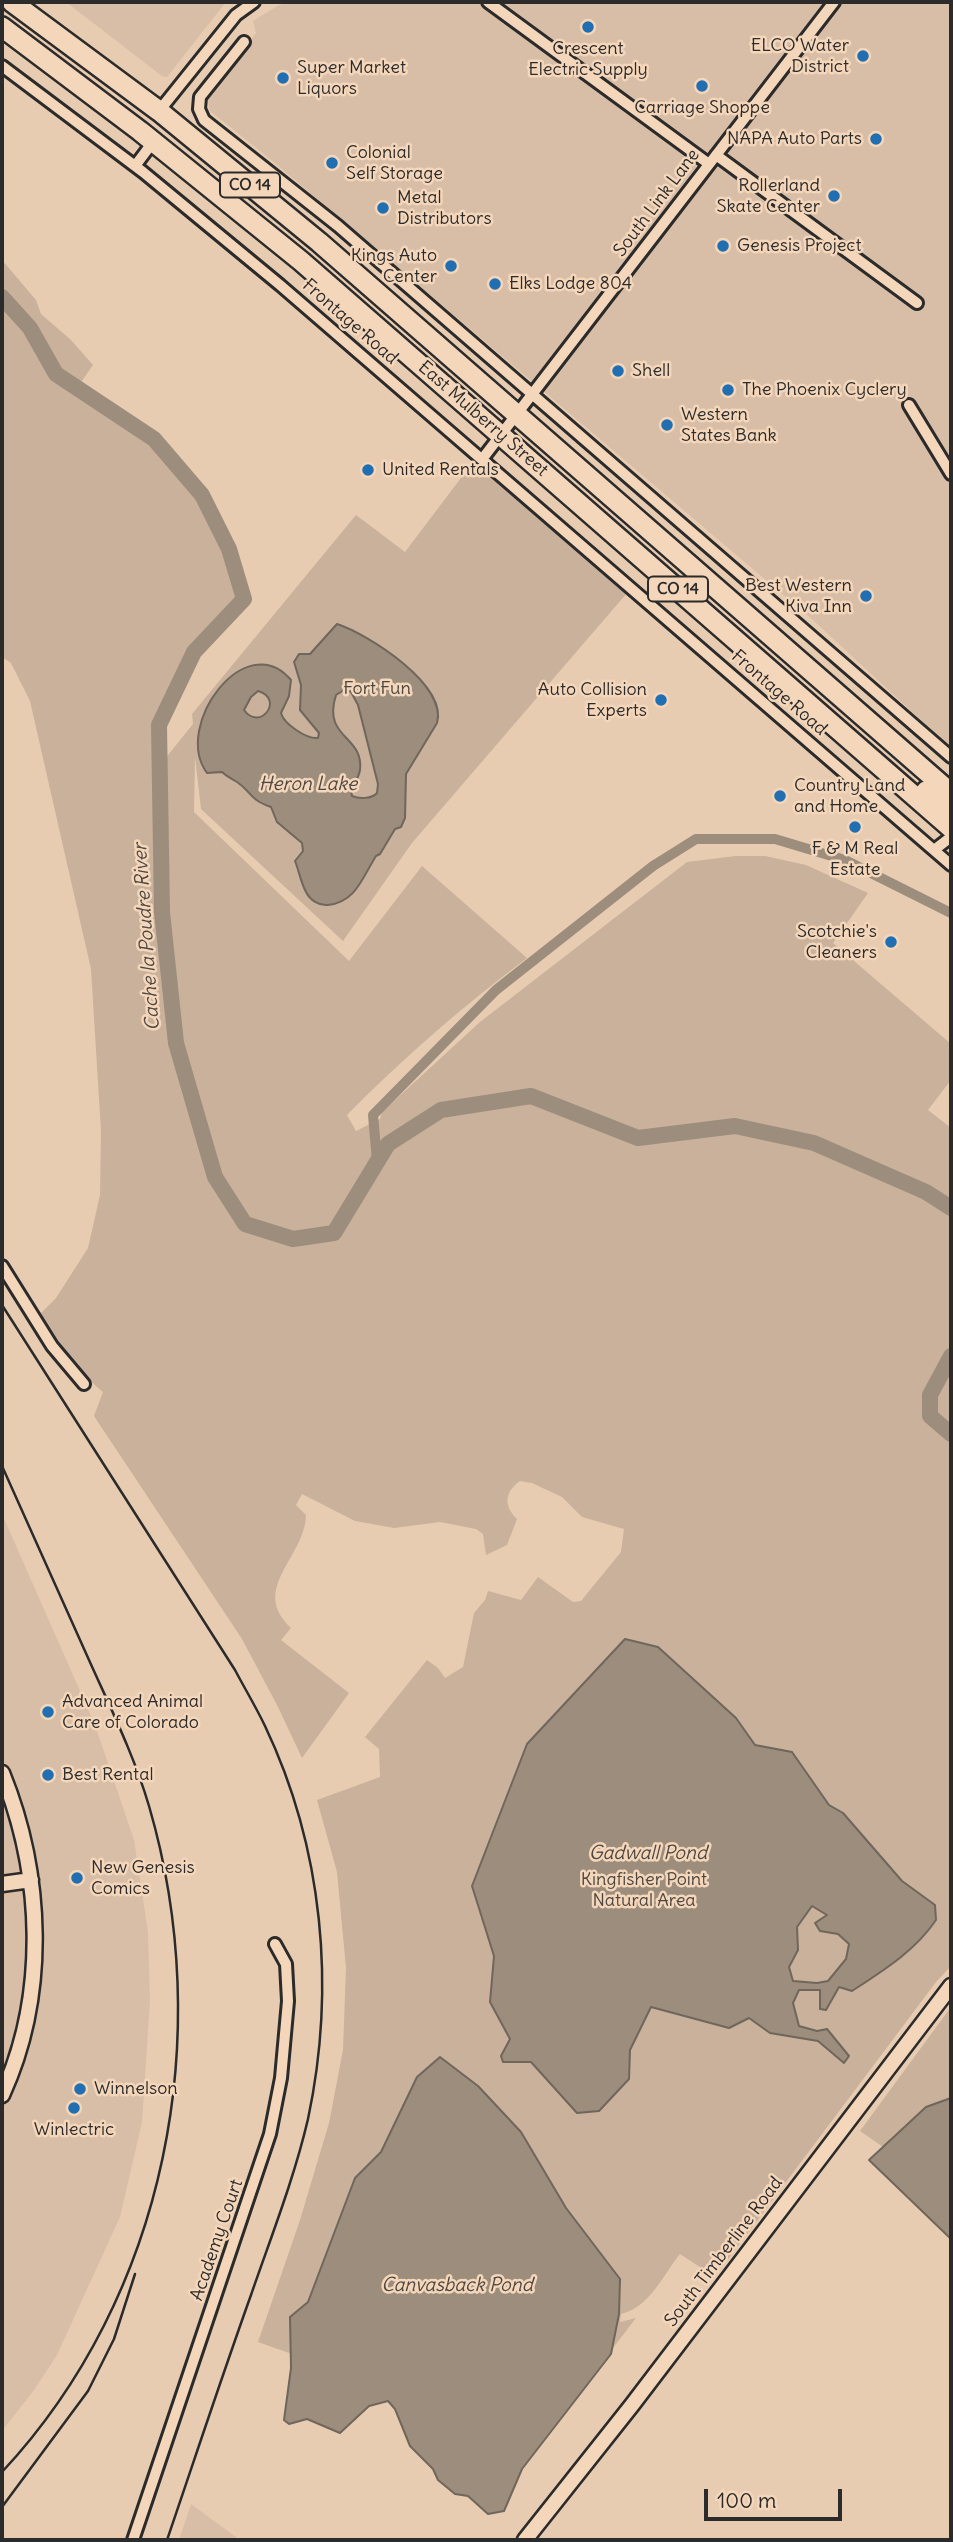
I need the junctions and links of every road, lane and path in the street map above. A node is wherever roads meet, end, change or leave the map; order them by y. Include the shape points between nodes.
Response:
1 (12, 2) edge
2 (254, 2) edge
3 (488, 2) edge
4 (834, 2) edge
5 (24, 9) edge
6 (8, 32) edge
7 (244, 42) dead end
8 (2, 66) edge
9 (159, 111) junction
10 (153, 142) junction
11 (712, 160) junction
12 (135, 166) junction
13 (340, 261) junction
14 (917, 303) dead end
15 (534, 395) junction
16 (909, 405) dead end
17 (517, 415) junction
18 (501, 435) junction
19 (483, 458) junction
20 (951, 474) edge
21 (855, 744) junction
22 (951, 757) edge
23 (951, 793) edge
24 (951, 809) edge
25 (951, 828) edge
26 (951, 837) edge
27 (934, 850) junction
28 (951, 865) edge
29 (2, 1266) edge
30 (83, 1384) dead end
31 (2, 1773) edge
32 (31, 1880) junction
33 (2, 1884) edge
34 (275, 1944) dead end
35 (951, 1986) edge
36 (2, 2095) edge
37 (133, 2540) edge
38 (525, 2540) edge

1 - 5 highway, East Mulberry Street / CO 14
2 - 9 street via 236,15
3 - 11 street
4 - 11 street, South Link Lane
5 - 9 highway, East Mulberry Street / CO 14
6 - 9 highway via 45,46 138,114 151,117
6 - 10 highway, East Mulberry Street / CO 14
7 - 15 street via 200,97 204,120 338,226
8 - 12 street, Frontage Road
9 - 13 highway, East Mulberry Street / CO 14
10 - 12 street
10 - 13 highway via 165,139 174,143
10 - 18 highway, East Mulberry Street / CO 14 via 301,261
11 - 14 street
11 - 15 street, South Link Lane
12 - 19 street, Frontage Road
13 - 17 highway, East Mulberry Street / CO 14
15 - 17 street, South Link Lane
15 - 22 street
16 - 20 street
17 - 18 street, South Link Lane
17 - 23 highway, East Mulberry Street / CO 14
18 - 19 street, South Link Lane
18 - 21 highway, East Mulberry Street / CO 14
19 - 27 street, Frontage Road
21 - 24 highway
21 - 25 highway, East Mulberry Street / CO 14
26 - 27 street
27 - 28 street, Frontage Road
29 - 30 street via 51,1346
31 - 32 main road via 24,1840
32 - 33 main road
32 - 36 main road via 32,1985 22,2036
34 - 37 street, Academy Court via 286,1964 288,2001 270,2134
35 - 38 main road, South Timberline Road

